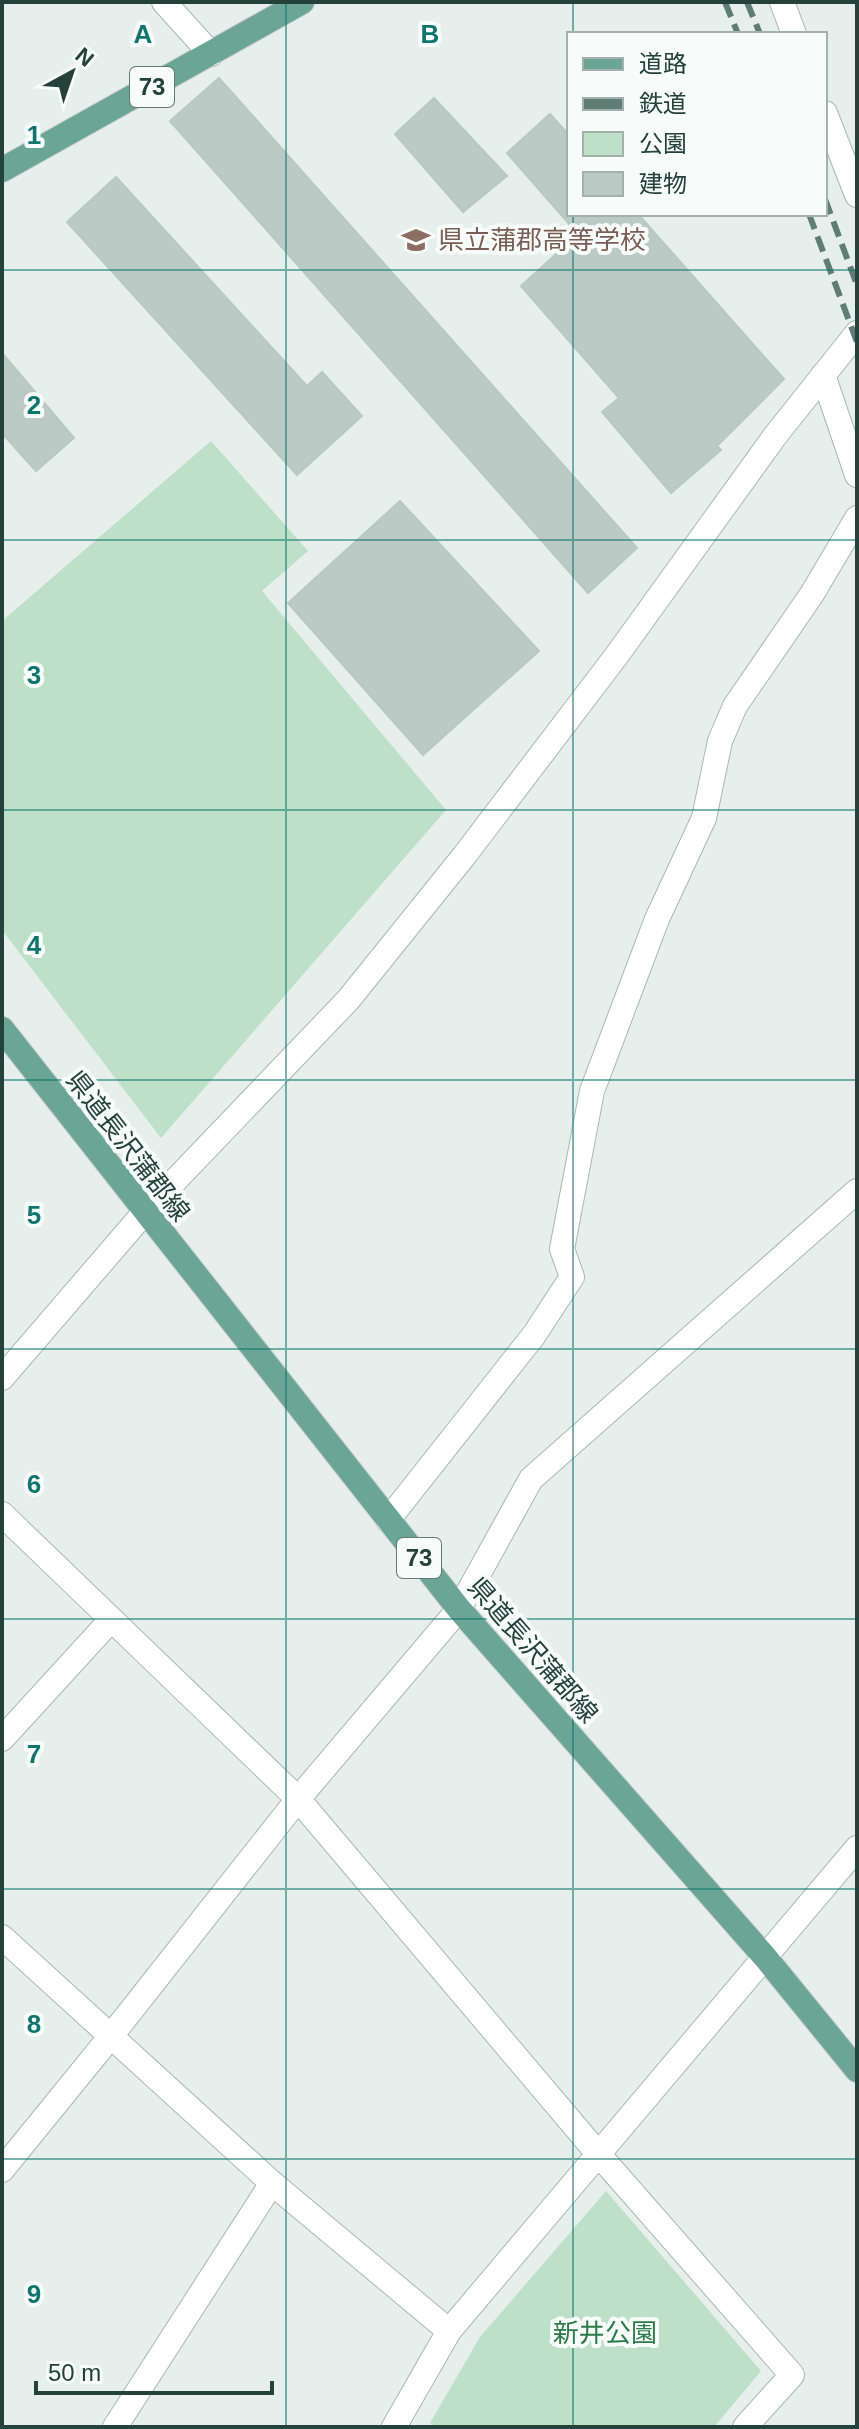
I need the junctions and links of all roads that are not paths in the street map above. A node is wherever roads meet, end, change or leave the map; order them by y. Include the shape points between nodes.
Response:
1 (164, 2) edge
2 (302, 2) edge
3 (782, 2) edge
4 (793, 32) edge
5 (211, 54) junction
6 (827, 118) edge
7 (2, 170) edge
8 (857, 195) edge
9 (857, 333) edge
10 (823, 375) junction
11 (857, 475) edge
12 (857, 518) edge
13 (2, 1029) edge
14 (857, 1191) edge
15 (144, 1213) junction
16 (2, 1378) edge
17 (2, 1514) edge
18 (388, 1520) junction
19 (459, 1609) junction
20 (110, 1621) junction
21 (2, 1739) edge
22 (298, 1799) junction
23 (857, 1848) edge
24 (2, 1937) edge
25 (765, 1957) junction
26 (111, 2036) junction
27 (857, 2070) edge
28 (600, 2156) junction
29 (2, 2170) edge
30 (272, 2183) junction
31 (449, 2331) junction
32 (400, 2424) edge
33 (115, 2427) edge
34 (745, 2427) edge

1 - 5 street
2 - 5 main road, 73
3 - 4 street
5 - 7 main road, 73
6 - 8 street
9 - 10 street
10 - 11 street
10 - 15 street via 617,655 358,988
12 - 18 street via 735,706 720,741 704,818 657,919 592,1091 562,1249 572,1277 534,1335
13 - 15 main road, 県道長沢蒲郡線 / 73
14 - 19 street via 531,1479
15 - 16 street
15 - 18 main road, 県道長沢蒲郡線 / 73
17 - 20 street
18 - 19 main road, 県道長沢蒲郡線 / 73
19 - 22 street
19 - 25 main road, 県道長沢蒲郡線 / 73
20 - 21 street
20 - 22 street
22 - 26 street
22 - 28 street
23 - 25 street
24 - 26 street
25 - 27 main road, 県道長沢蒲郡線 / 73
25 - 28 street
26 - 29 street
26 - 30 street
28 - 31 street
28 - 34 street via 792,2375
30 - 31 street
30 - 33 street
31 - 32 street

